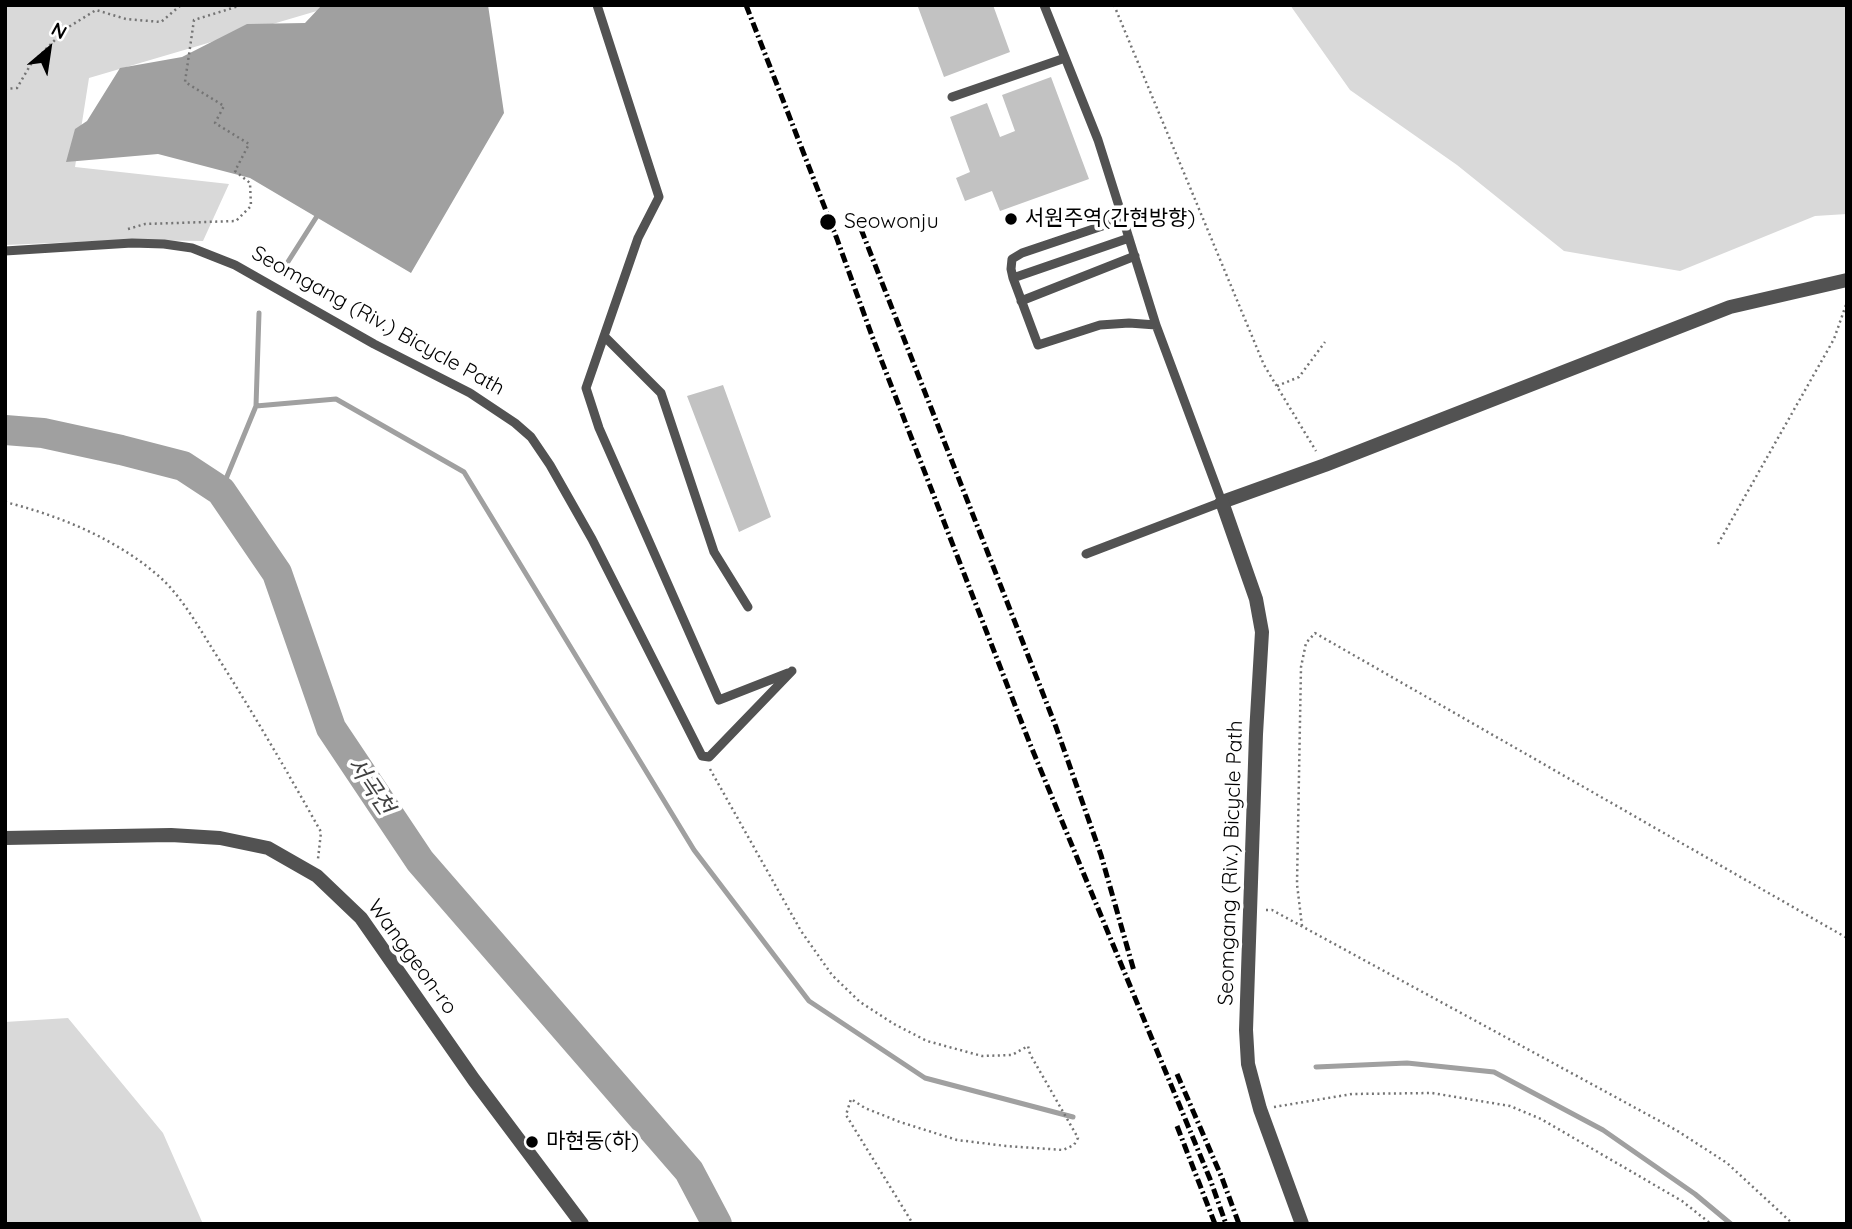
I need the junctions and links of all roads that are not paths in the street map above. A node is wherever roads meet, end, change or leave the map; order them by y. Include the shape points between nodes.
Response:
1 (597, 5) edge
2 (1044, 5) edge
3 (1065, 58) junction
4 (952, 97) dead end
5 (1123, 219) junction
6 (1129, 238) junction
7 (5, 251) edge
8 (1135, 256) junction
9 (1013, 278) junction
10 (1847, 280) edge
11 (1021, 301) junction
12 (1156, 325) junction
13 (604, 336) junction
14 (1222, 502) junction
15 (1086, 554) dead end
16 (748, 607) dead end
17 (5, 838) edge
18 (582, 1224) edge
19 (1302, 1224) edge

1 - 13 lane via 659,197 638,238
2 - 3 lane
3 - 4 lane
3 - 5 lane via 1098,139
5 - 6 lane
5 - 9 lane via 1016,256 1011,263
6 - 8 lane
6 - 9 lane
7 - 13 lane, Seomgang (Riv.) Bicycle Path via 119,244 192,248 235,265 470,393 523,430 550,465 592,538 702,756 709,757 792,671 719,700 599,428 586,388
8 - 11 lane
8 - 12 lane
9 - 11 lane
10 - 14 street via 1730,307
11 - 12 lane via 1038,345 1100,325
12 - 14 lane
13 - 16 lane via 661,394 714,552
14 - 15 lane
14 - 19 street, Seomgang (Riv.) Bicycle Path via 1253,588 1262,632 1248,1063
17 - 18 street, Wanggeon-ro via 220,838 268,848 317,876 361,918

